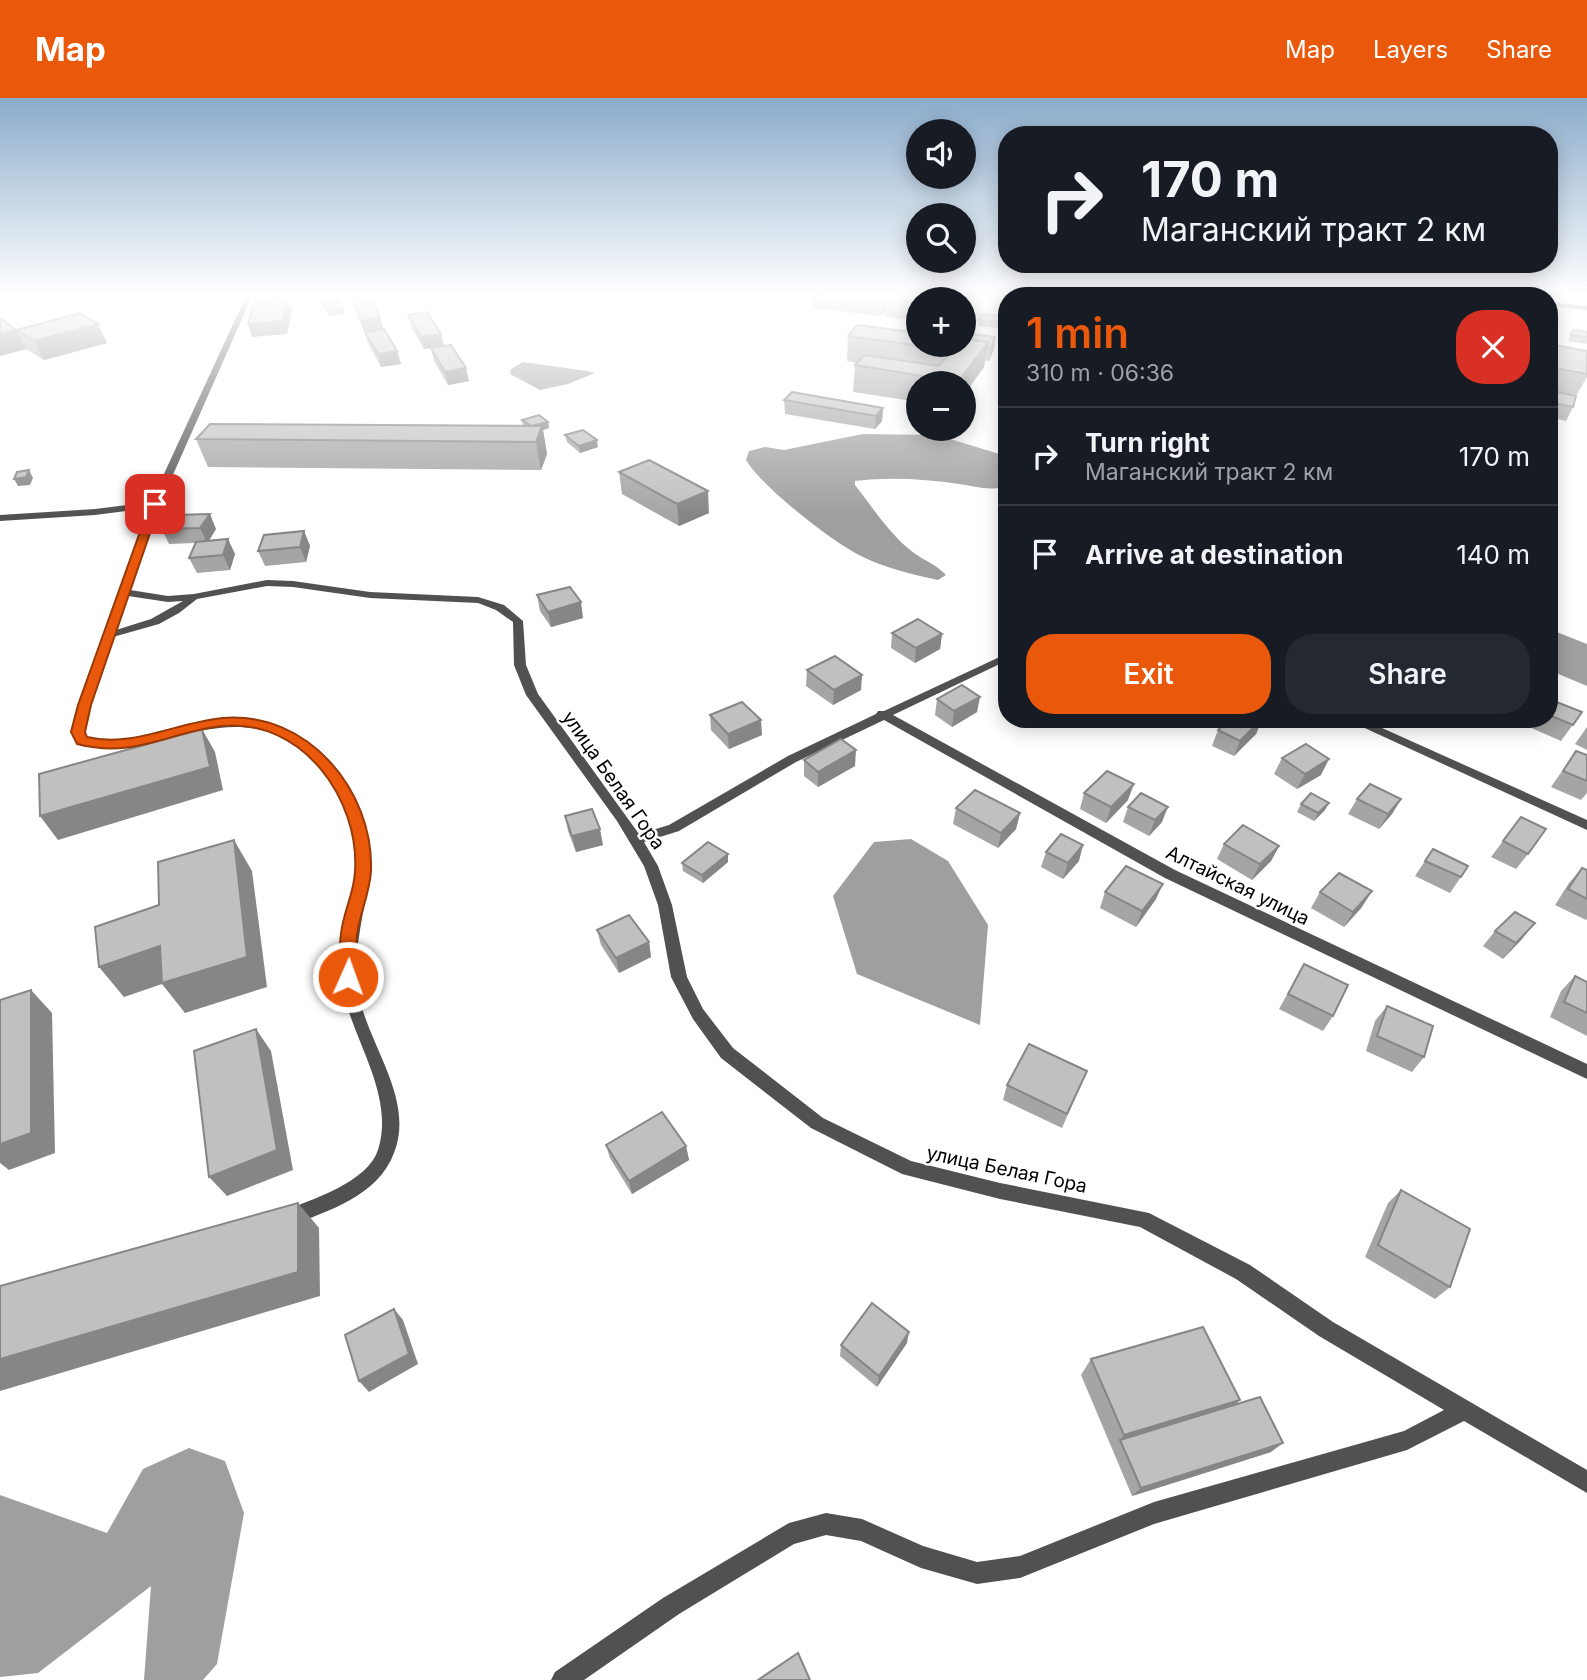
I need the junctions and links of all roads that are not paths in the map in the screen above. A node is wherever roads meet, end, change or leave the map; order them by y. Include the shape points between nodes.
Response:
1 (217, 368) edge
2 (155, 504) junction
3 (0, 518) edge
4 (124, 592) junction
5 (194, 597) junction
6 (110, 635) junction
7 (998, 661) edge
8 (882, 714) junction
9 (1371, 728) edge
10 (1587, 825) edge
11 (636, 839) junction
12 (1587, 1072) edge
13 (274, 1221) edge
14 (1463, 1411) junction
15 (1587, 1482) edge
16 (563, 1680) edge

1 - 2 street
2 - 3 street
2 - 4 street
4 - 5 street, улица Белая Гора
4 - 6 street
5 - 6 street via 163,619
5 - 11 street, улица Белая Гора via 267,583 293,584 370,595 478,600 509,612 518,621 520,665 532,695
6 - 13 street via 84,705 78,732 82,740 124,745 223,722 271,727 310,748 336,777 360,826 363,873 349,934 348,977 354,1009 384,1084 390,1127 386,1152 368,1176 340,1198
7 - 8 street
8 - 11 street via 792,759 674,828
8 - 12 street, Алтайская улица via 1182,880
9 - 10 street
11 - 14 street, улица Белая Гора via 664,905 679,977 698,1014 727,1053 817,1123 908,1168 1143,1219 1243,1272 1326,1329
14 - 15 street, улица Белая Гора
14 - 16 street via 1407,1440 1154,1513 1020,1567 977,1573 921,1557 862,1530 826,1524 789,1534 671,1606

